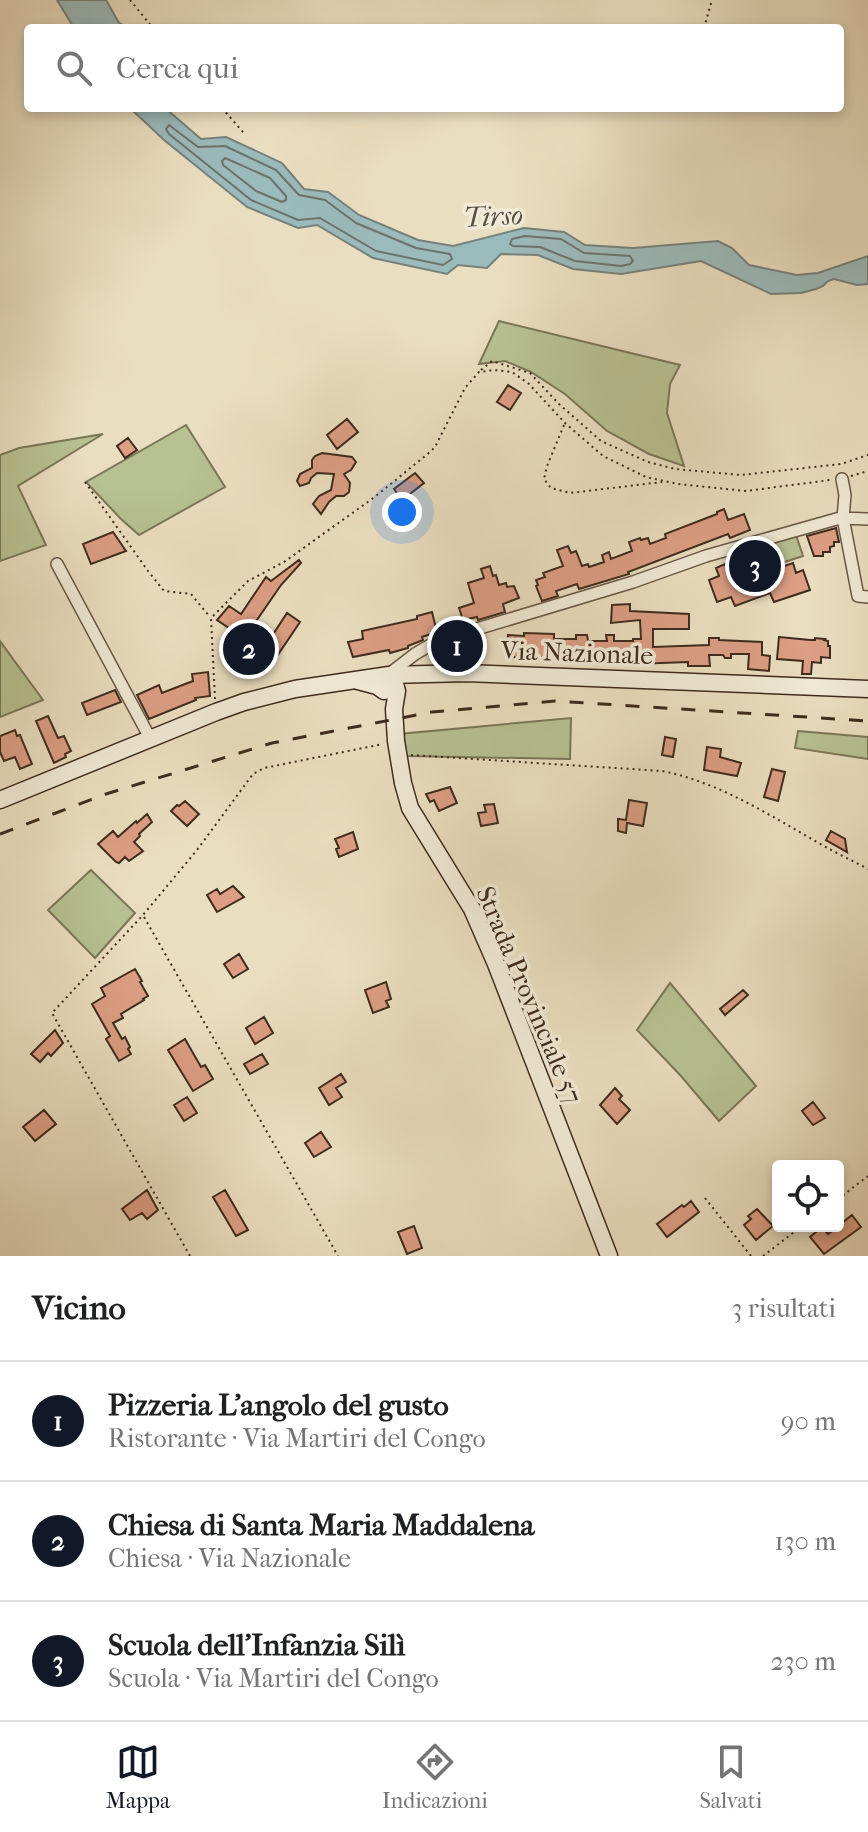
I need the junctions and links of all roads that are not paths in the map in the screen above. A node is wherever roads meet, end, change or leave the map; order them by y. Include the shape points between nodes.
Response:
1 (842, 479) road end
2 (843, 518) junction
3 (868, 519) edge
4 (57, 564) dead end
5 (868, 597) edge
6 (390, 686) junction
7 (868, 689) edge
8 (150, 738) junction
9 (0, 800) edge
10 (609, 1256) edge

1 - 2 street
2 - 3 street
2 - 5 street via 858,596
2 - 6 street via 437,641 415,654
4 - 8 street
6 - 7 main road, Via Nazionale via 466,673
6 - 8 main road via 352,680 295,689
6 - 10 main road, Strada Provinciale 57 via 410,808 472,909
8 - 9 main road

